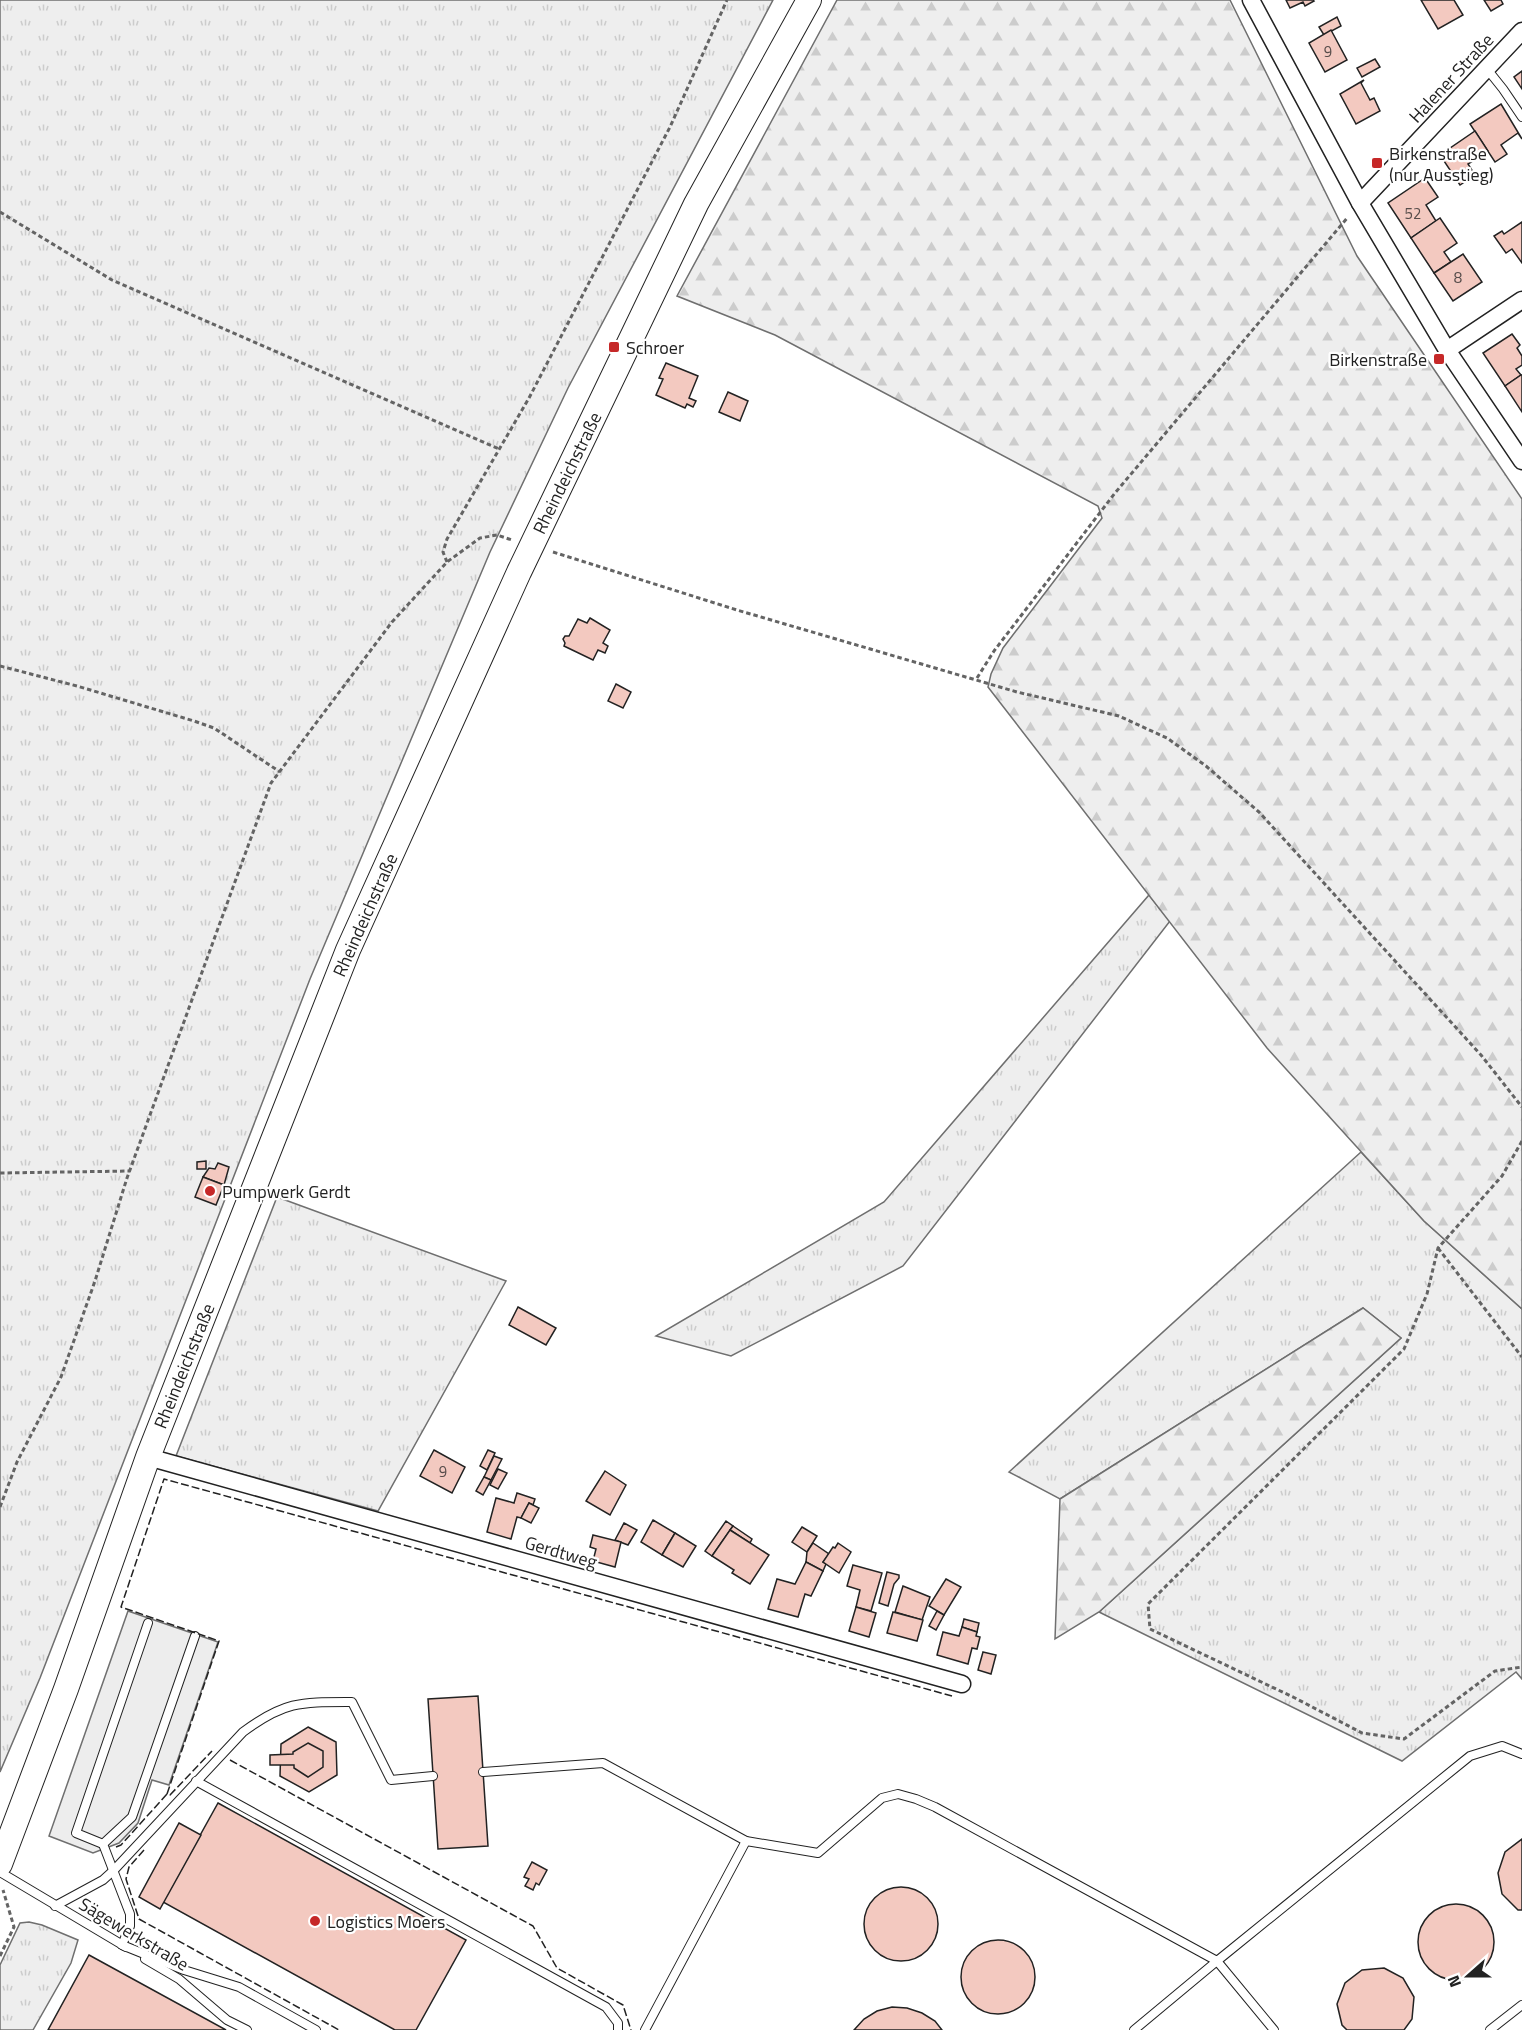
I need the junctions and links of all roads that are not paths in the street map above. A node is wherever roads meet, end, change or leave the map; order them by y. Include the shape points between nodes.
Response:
1 (809, 0) edge
2 (1251, 0) edge
3 (1522, 31) edge
4 (1486, 69) junction
5 (1522, 117) edge
6 (1360, 203) junction
7 (1522, 300) edge
8 (1447, 350) junction
9 (1522, 461) edge
10 (148, 1457) junction
11 (148, 1623) dead end
12 (195, 1636) dead end
13 (962, 1684) dead end
14 (1522, 1755) edge
15 (483, 1772) dead end
16 (433, 1776) dead end
17 (196, 1781) junction
18 (746, 1841) junction
19 (103, 1844) junction
20 (0, 1864) edge
21 (114, 1870) junction
22 (0, 1872) edge
23 (55, 1906) junction
24 (122, 1945) junction
25 (1217, 1961) junction
26 (1522, 2005) edge
27 (247, 2030) edge
28 (316, 2030) edge
29 (618, 2030) edge
30 (645, 2030) edge
31 (1134, 2030) edge
32 (1274, 2030) edge
33 (1490, 2030) edge

1 - 10 main road, Rheindeichstraße via 696,204 532,546 348,950
2 - 6 street
3 - 4 street, Halener Straße
4 - 5 lane
4 - 6 street, Halener Straße
6 - 8 street
7 - 8 street
8 - 9 street
10 - 13 street, Gerdtweg
10 - 20 main road, Rheindeichstraße
11 - 19 lane via 76,1833
12 - 19 lane via 132,1816
14 - 25 lane via 1502,1746 1470,1756
15 - 18 lane via 603,1763
16 - 17 lane via 391,1780 352,1702 306,1702 284,1707 243,1732
17 - 21 lane
17 - 29 lane via 606,2007 618,2023
18 - 25 lane via 818,1853 882,1798 898,1794 935,1807
18 - 30 lane
19 - 21 lane
21 - 23 lane
21 - 24 lane via 130,1914
22 - 23 lane, Sägewerkstraße
23 - 24 lane, Sägewerkstraße
24 - 27 lane, Sägewerkstraße via 179,1979 227,2020
24 - 28 lane via 239,1987
25 - 31 lane
25 - 32 lane
26 - 33 lane

